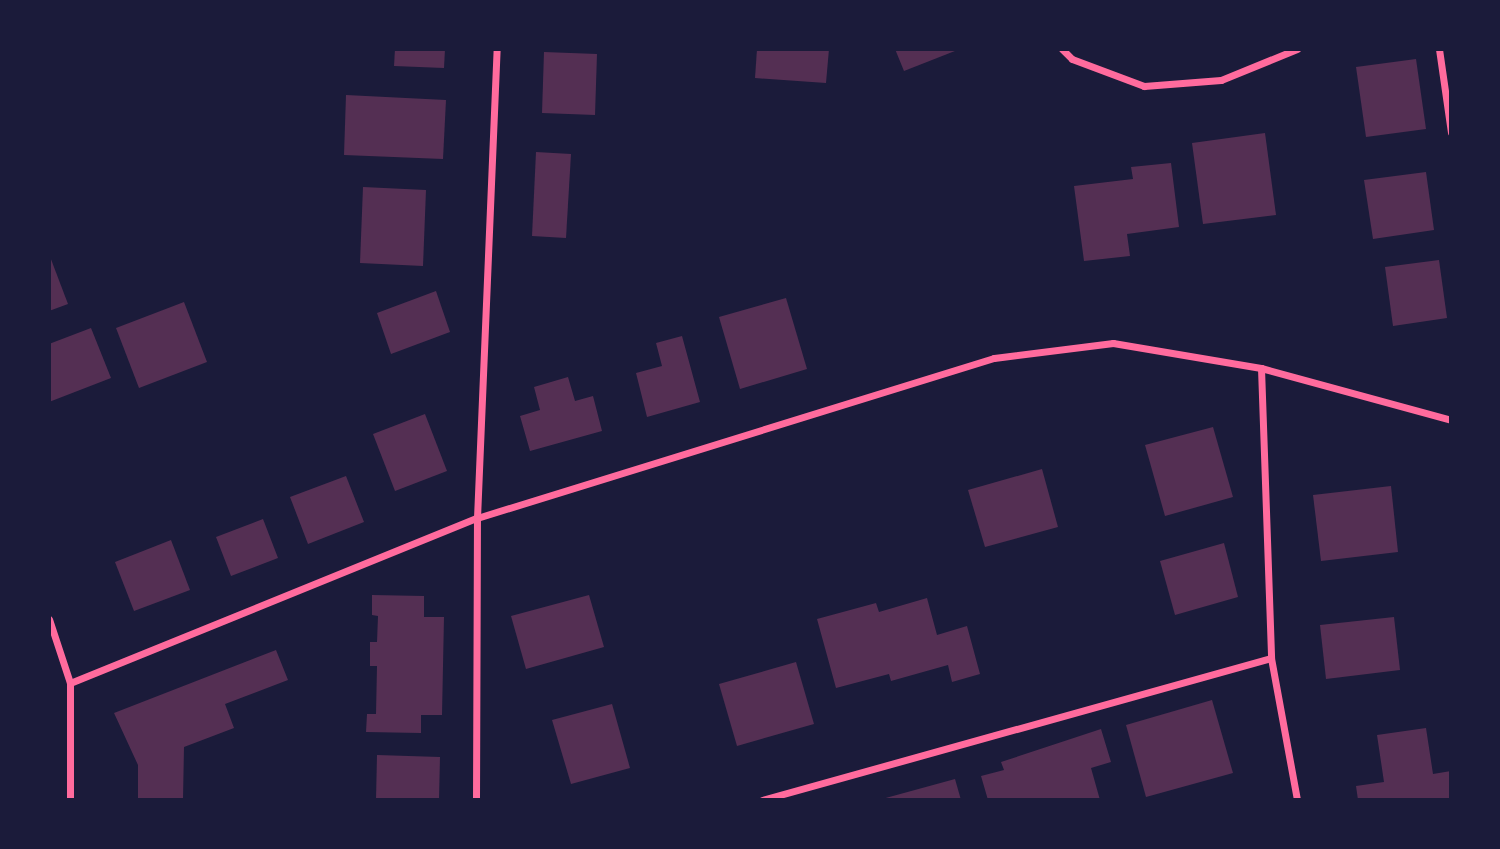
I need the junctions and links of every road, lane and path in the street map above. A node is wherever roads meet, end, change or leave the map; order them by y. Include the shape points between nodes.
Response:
1 (497, 49) edge
2 (1062, 49) edge
3 (1297, 49) edge
4 (1439, 49) edge
5 (1451, 132) edge
6 (1261, 368) junction
7 (1451, 420) edge
8 (477, 518) junction
9 (49, 619) edge
10 (1271, 658) junction
11 (70, 683) junction
12 (70, 800) edge
13 (476, 800) edge
14 (762, 800) edge
15 (1297, 800) edge

1 - 8 street
2 - 3 street via 1072,59 1144,86 1221,80
4 - 5 street
6 - 7 street
6 - 8 street via 1113,343 993,358
6 - 10 street
8 - 11 street
8 - 13 street
9 - 11 street
10 - 14 street
10 - 15 street
11 - 12 street

